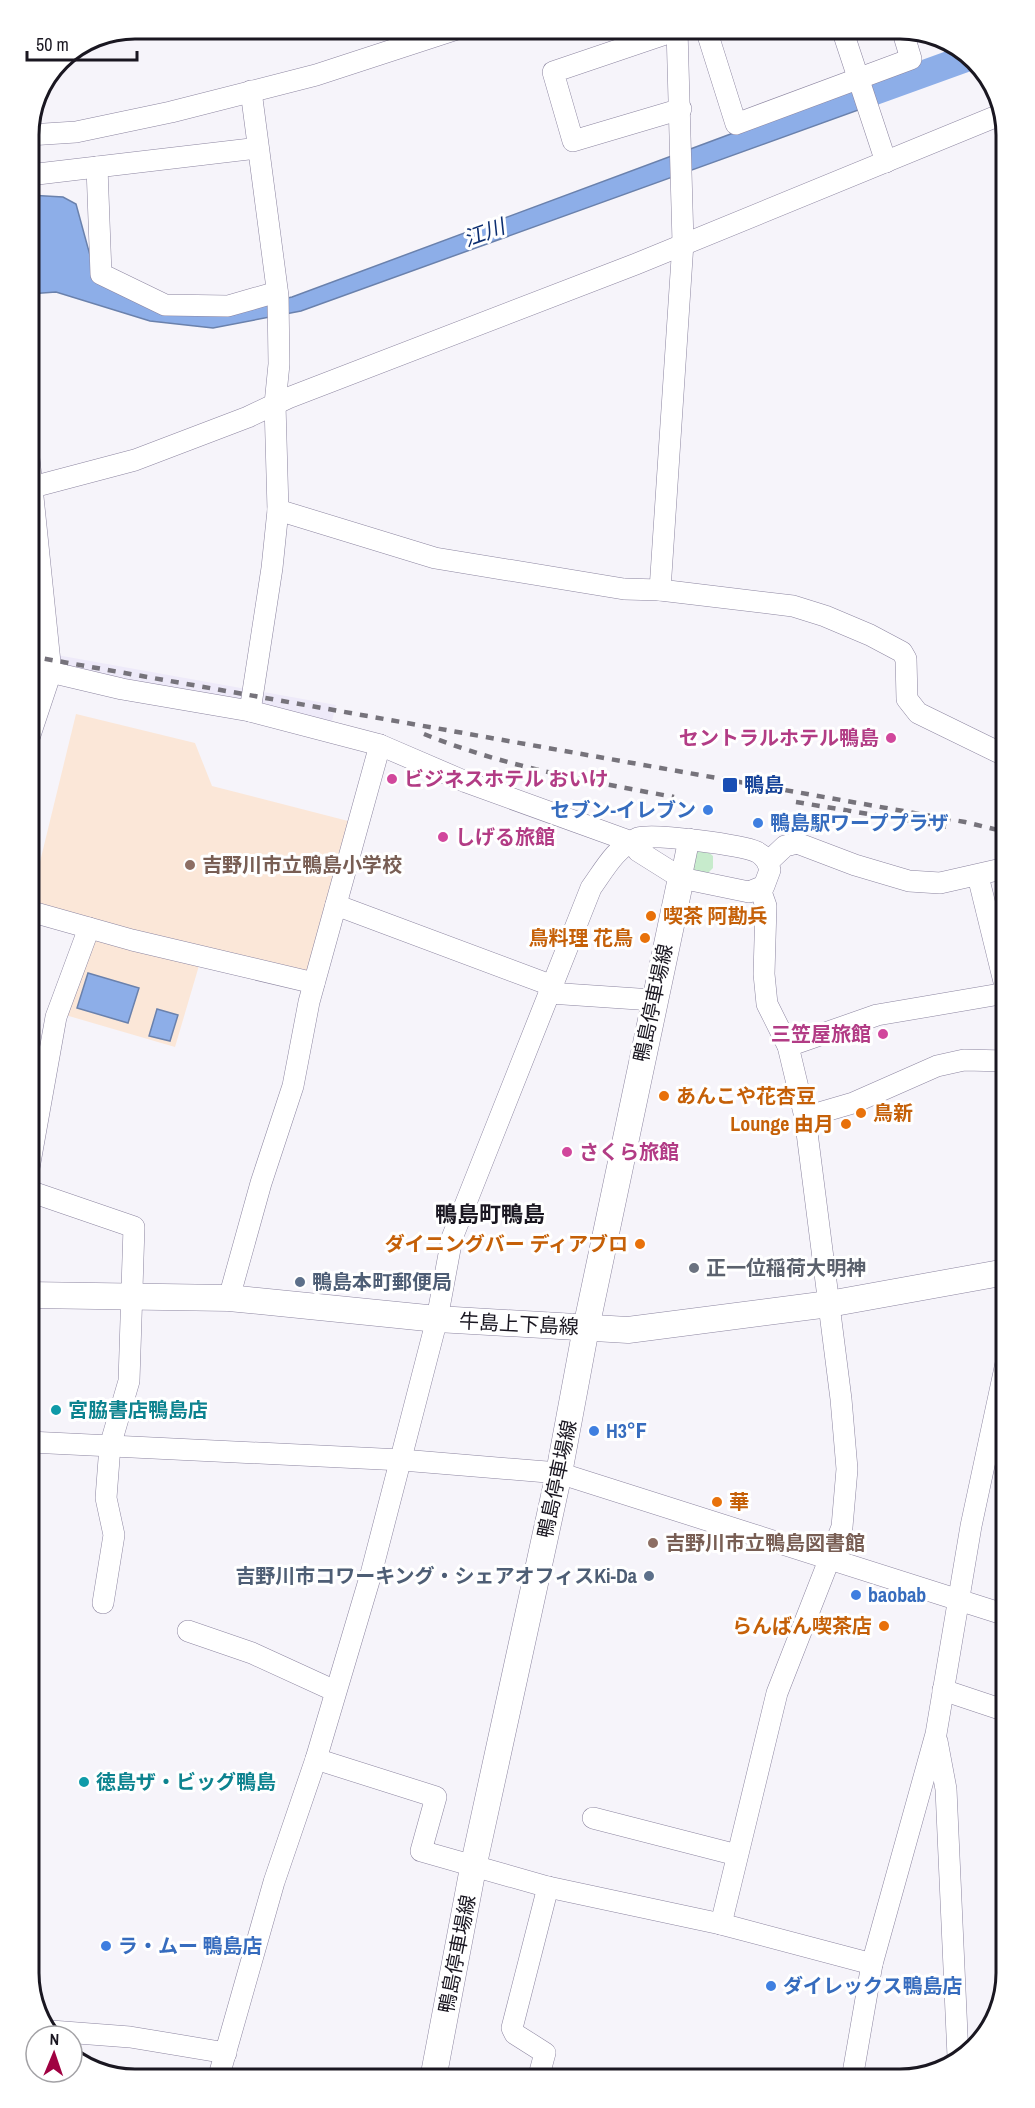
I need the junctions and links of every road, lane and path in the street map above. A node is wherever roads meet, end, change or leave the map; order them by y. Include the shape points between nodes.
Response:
1 (426, 39) edge
2 (648, 39) edge
3 (678, 39) edge
4 (709, 39) edge
5 (845, 39) edge
6 (905, 39) edge
7 (859, 79) junction
8 (251, 91) junction
9 (681, 109) junction
10 (994, 117) edge
11 (39, 134) edge
12 (258, 148) junction
13 (886, 162) junction
14 (97, 167) junction
15 (39, 174) edge
16 (683, 243) junction
17 (277, 294) junction
18 (276, 404) junction
19 (39, 486) edge
20 (278, 510) junction
21 (39, 562) edge
22 (660, 590) junction
23 (39, 669) edge
24 (51, 672) junction
25 (39, 708) edge
26 (250, 711) junction
27 (380, 744) junction
28 (996, 751) edge
29 (689, 839) junction
30 (632, 842) junction
31 (768, 862) junction
32 (996, 871) edge
33 (978, 876) junction
34 (681, 879) junction
35 (760, 889) junction
36 (336, 905) junction
37 (39, 914) edge
38 (89, 928) junction
39 (996, 951) edge
40 (314, 983) junction
41 (551, 989) junction
42 (996, 994) edge
43 (653, 1000) junction
44 (788, 1046) junction
45 (996, 1061) edge
46 (39, 1112) edge
47 (805, 1117) junction
48 (39, 1194) edge
49 (996, 1274) edge
50 (39, 1295) edge
51 (134, 1296) junction
52 (229, 1298) junction
53 (829, 1304) junction
54 (437, 1319) junction
55 (586, 1328) junction
56 (996, 1410) edge
57 (39, 1443) edge
58 (110, 1446) junction
59 (402, 1460) junction
60 (560, 1473) junction
61 (830, 1559) junction
62 (959, 1601) junction
63 (103, 1603) dead end
64 (996, 1612) edge
65 (188, 1631) dead end
66 (335, 1690) junction
67 (943, 1690) junction
68 (996, 1709) edge
69 (936, 1734) junction
70 (316, 1759) junction
71 (593, 1818) dead end
72 (737, 1855) junction
73 (473, 1868) junction
74 (548, 1887) junction
75 (721, 1924) junction
76 (872, 1964) junction
77 (84, 2034) edge
78 (958, 2049) edge
79 (226, 2052) junction
80 (221, 2069) edge
81 (435, 2069) edge
82 (541, 2069) edge
83 (854, 2069) edge

1 - 8 street via 316,75
2 - 9 street via 553,72 573,141
3 - 9 street
4 - 7 street via 736,124
5 - 7 street
6 - 7 street via 911,59
7 - 13 street
8 - 11 street via 76,132
8 - 12 street
9 - 16 street
10 - 13 street
12 - 14 street
12 - 17 street
13 - 16 street
14 - 15 street
14 - 17 street via 101,274 165,305 228,306
16 - 18 street
16 - 22 street
17 - 18 street
18 - 19 street via 135,460
18 - 20 street
20 - 22 street via 435,558 624,589
20 - 26 street
21 - 24 street
22 - 28 street via 793,606 896,647 906,658 907,699 918,713
23 - 24 street
24 - 25 street
24 - 26 street via 122,689
26 - 27 street
27 - 30 street via 466,782
27 - 36 street
29 - 30 street via 641,837
29 - 31 street via 754,851
29 - 34 street
30 - 34 street via 638,851
30 - 41 street via 614,855 591,888
31 - 33 street via 785,846 798,843 909,881 940,883
31 - 35 street via 769,877
32 - 33 street
33 - 39 street
34 - 35 street via 749,892
34 - 43 main road, 鴨島停車場線
35 - 44 street via 766,906 767,1004
36 - 40 street
36 - 41 street
37 - 38 street
38 - 40 street
38 - 46 street via 56,1017
40 - 52 street via 293,1086
41 - 43 street
41 - 54 street via 452,1238
42 - 44 street via 877,1015
43 - 55 main road, 鴨島停車場線
44 - 47 street
45 - 47 street via 964,1060 937,1066 853,1103
47 - 53 street
48 - 51 street via 134,1227
49 - 53 main road, 牛島上下島線
50 - 51 main road, 牛島上下島線
51 - 52 main road, 牛島上下島線
51 - 58 street via 129,1382
52 - 54 main road, 牛島上下島線
53 - 55 main road, 牛島上下島線 via 628,1330
53 - 61 street via 847,1469 842,1527
54 - 55 main road, 牛島上下島線
54 - 59 street
55 - 60 main road, 鴨島停車場線
56 - 62 street
57 - 58 street
58 - 59 street
58 - 63 street via 106,1498 114,1535
59 - 60 street
59 - 66 street
60 - 61 street
60 - 73 main road, 鴨島停車場線
61 - 62 street
61 - 72 street via 777,1693
62 - 64 street
62 - 67 street
65 - 66 street via 252,1653
66 - 70 street
67 - 68 street
67 - 69 street
69 - 76 street
69 - 78 street via 946,1789
70 - 73 street via 436,1797 421,1851
70 - 79 street via 274,1882
71 - 72 street
72 - 75 street
73 - 74 street
73 - 81 main road, 鴨島停車場線
74 - 75 street
74 - 82 street via 512,2028 545,2053
75 - 76 street
76 - 83 street
77 - 79 street
79 - 80 street

